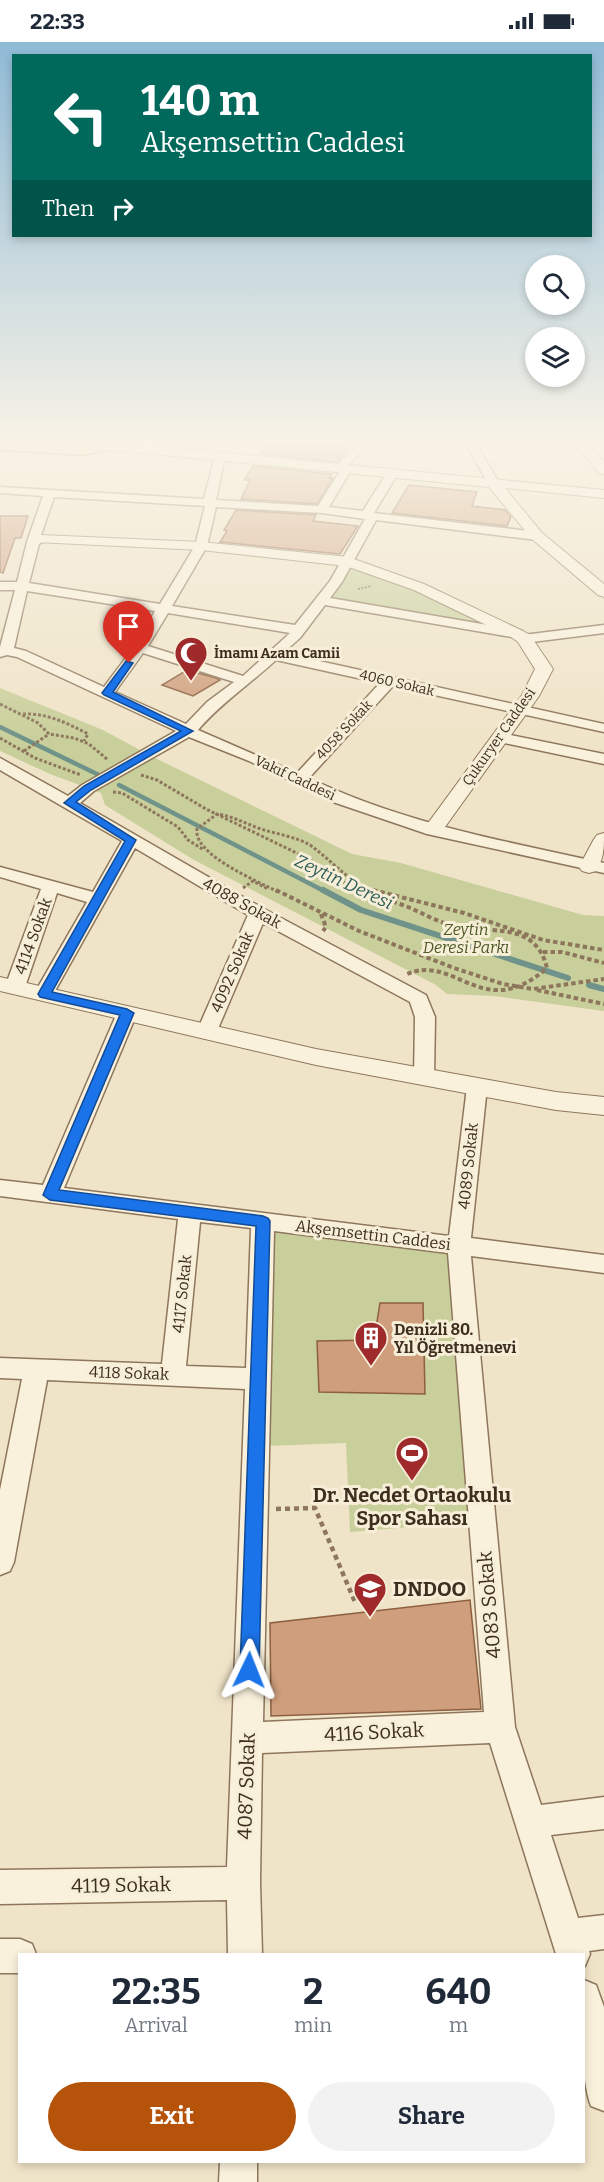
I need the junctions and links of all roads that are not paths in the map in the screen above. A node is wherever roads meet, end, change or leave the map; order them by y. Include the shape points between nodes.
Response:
1 (37, 541) edge
2 (55, 542) edge
3 (201, 542) edge
4 (357, 542) edge
5 (544, 542) edge
6 (200, 549) junction
7 (349, 560) junction
8 (0, 586) edge
9 (22, 586) junction
10 (604, 592) edge
11 (323, 601) junction
12 (162, 609) junction
13 (604, 629) edge
14 (299, 630) junction
15 (521, 636) junction
16 (140, 648) junction
17 (3, 652) edge
18 (274, 655) junction
19 (245, 681) junction
20 (390, 681) junction
21 (107, 693) junction
22 (519, 711) junction
23 (604, 728) edge
24 (188, 731) junction
25 (500, 738) junction
26 (604, 759) edge
27 (0, 762) edge
28 (299, 780) junction
29 (70, 803) junction
30 (434, 830) junction
31 (604, 839) edge
32 (131, 840) junction
33 (596, 867) edge
34 (0, 872) edge
35 (51, 886) junction
36 (97, 899) junction
37 (258, 913) junction
38 (7, 985) edge
39 (44, 994) junction
40 (127, 1013) junction
41 (207, 1031) junction
42 (424, 1077) junction
43 (477, 1087) junction
44 (604, 1106) edge
45 (0, 1188) edge
46 (50, 1195) junction
47 (190, 1212) junction
48 (263, 1221) junction
49 (459, 1246) junction
50 (604, 1264) edge
51 (0, 1368) edge
52 (36, 1370) junction
53 (173, 1375) junction
54 (258, 1379) junction
55 (0, 1562) edge
56 (500, 1726) junction
57 (248, 1738) junction
58 (604, 1813) edge
59 (529, 1822) junction
60 (243, 1883) junction
61 (0, 1887) edge
62 (604, 1932) edge
63 (570, 1945) edge
64 (245, 1953) edge
65 (0, 1956) edge
66 (18, 1956) edge
67 (585, 2004) edge
68 (591, 2052) edge
69 (604, 2093) edge
70 (239, 2163) edge
71 (238, 2182) edge

1 - 9 street
2 - 6 street
3 - 6 street
4 - 7 street
5 - 10 street
6 - 7 street
6 - 12 street
7 - 11 street
7 - 15 street via 419,587
8 - 9 street
9 - 12 street
9 - 17 street
11 - 14 street
11 - 15 street
12 - 14 street
12 - 16 street
13 - 15 street
14 - 18 street
15 - 22 street, Çukuryer Caddesi via 544,669
16 - 19 street
16 - 21 street
17 - 21 street, Vakıf Caddesi via 21,654
18 - 19 street
18 - 20 street, 4060 Sokak
19 - 24 street via 212,705
20 - 22 street, 4060 Sokak
20 - 28 street, 4058 Sokak
21 - 24 street, Vakıf Caddesi
22 - 23 street, 4060 Sokak
22 - 25 street, Çukuryer Caddesi
24 - 28 street, Vakıf Caddesi
24 - 29 street via 88,788
25 - 26 street
25 - 30 street, Çukuryer Caddesi
27 - 29 street, 4088 Sokak
28 - 30 street, Vakıf Caddesi via 339,799
29 - 32 street, 4088 Sokak
30 - 33 street, Vakıf Caddesi
31 - 33 street
32 - 36 street
32 - 37 street, 4088 Sokak
34 - 35 street
35 - 36 street
35 - 38 street, 4114 Sokak
36 - 39 street
37 - 41 street, 4092 Sokak
37 - 42 street, 4088 Sokak via 419,999 425,1017
38 - 39 street
39 - 40 street
40 - 41 street
40 - 46 street
41 - 42 street
42 - 43 street
43 - 44 street
43 - 49 street, 4089 Sokak
45 - 46 street, Akşemsettin Caddesi
46 - 47 street, Akşemsettin Caddesi
47 - 48 street, Akşemsettin Caddesi
47 - 53 street, 4117 Sokak
48 - 49 street, Akşemsettin Caddesi
48 - 54 street, 4087 Sokak
49 - 50 street, Akşemsettin Caddesi
49 - 56 street, 4083 Sokak
51 - 52 street, 4118 Sokak
52 - 53 street, 4118 Sokak
52 - 55 street
53 - 54 street, 4118 Sokak
54 - 57 street, 4087 Sokak
56 - 57 street, 4116 Sokak
56 - 59 street, 4083 Sokak
57 - 60 street, 4087 Sokak
58 - 59 street
59 - 63 street, 4083 Sokak
60 - 61 street, 4119 Sokak
60 - 64 street, 4087 Sokak
62 - 63 street
65 - 66 street
67 - 68 street
68 - 69 street
70 - 71 street

